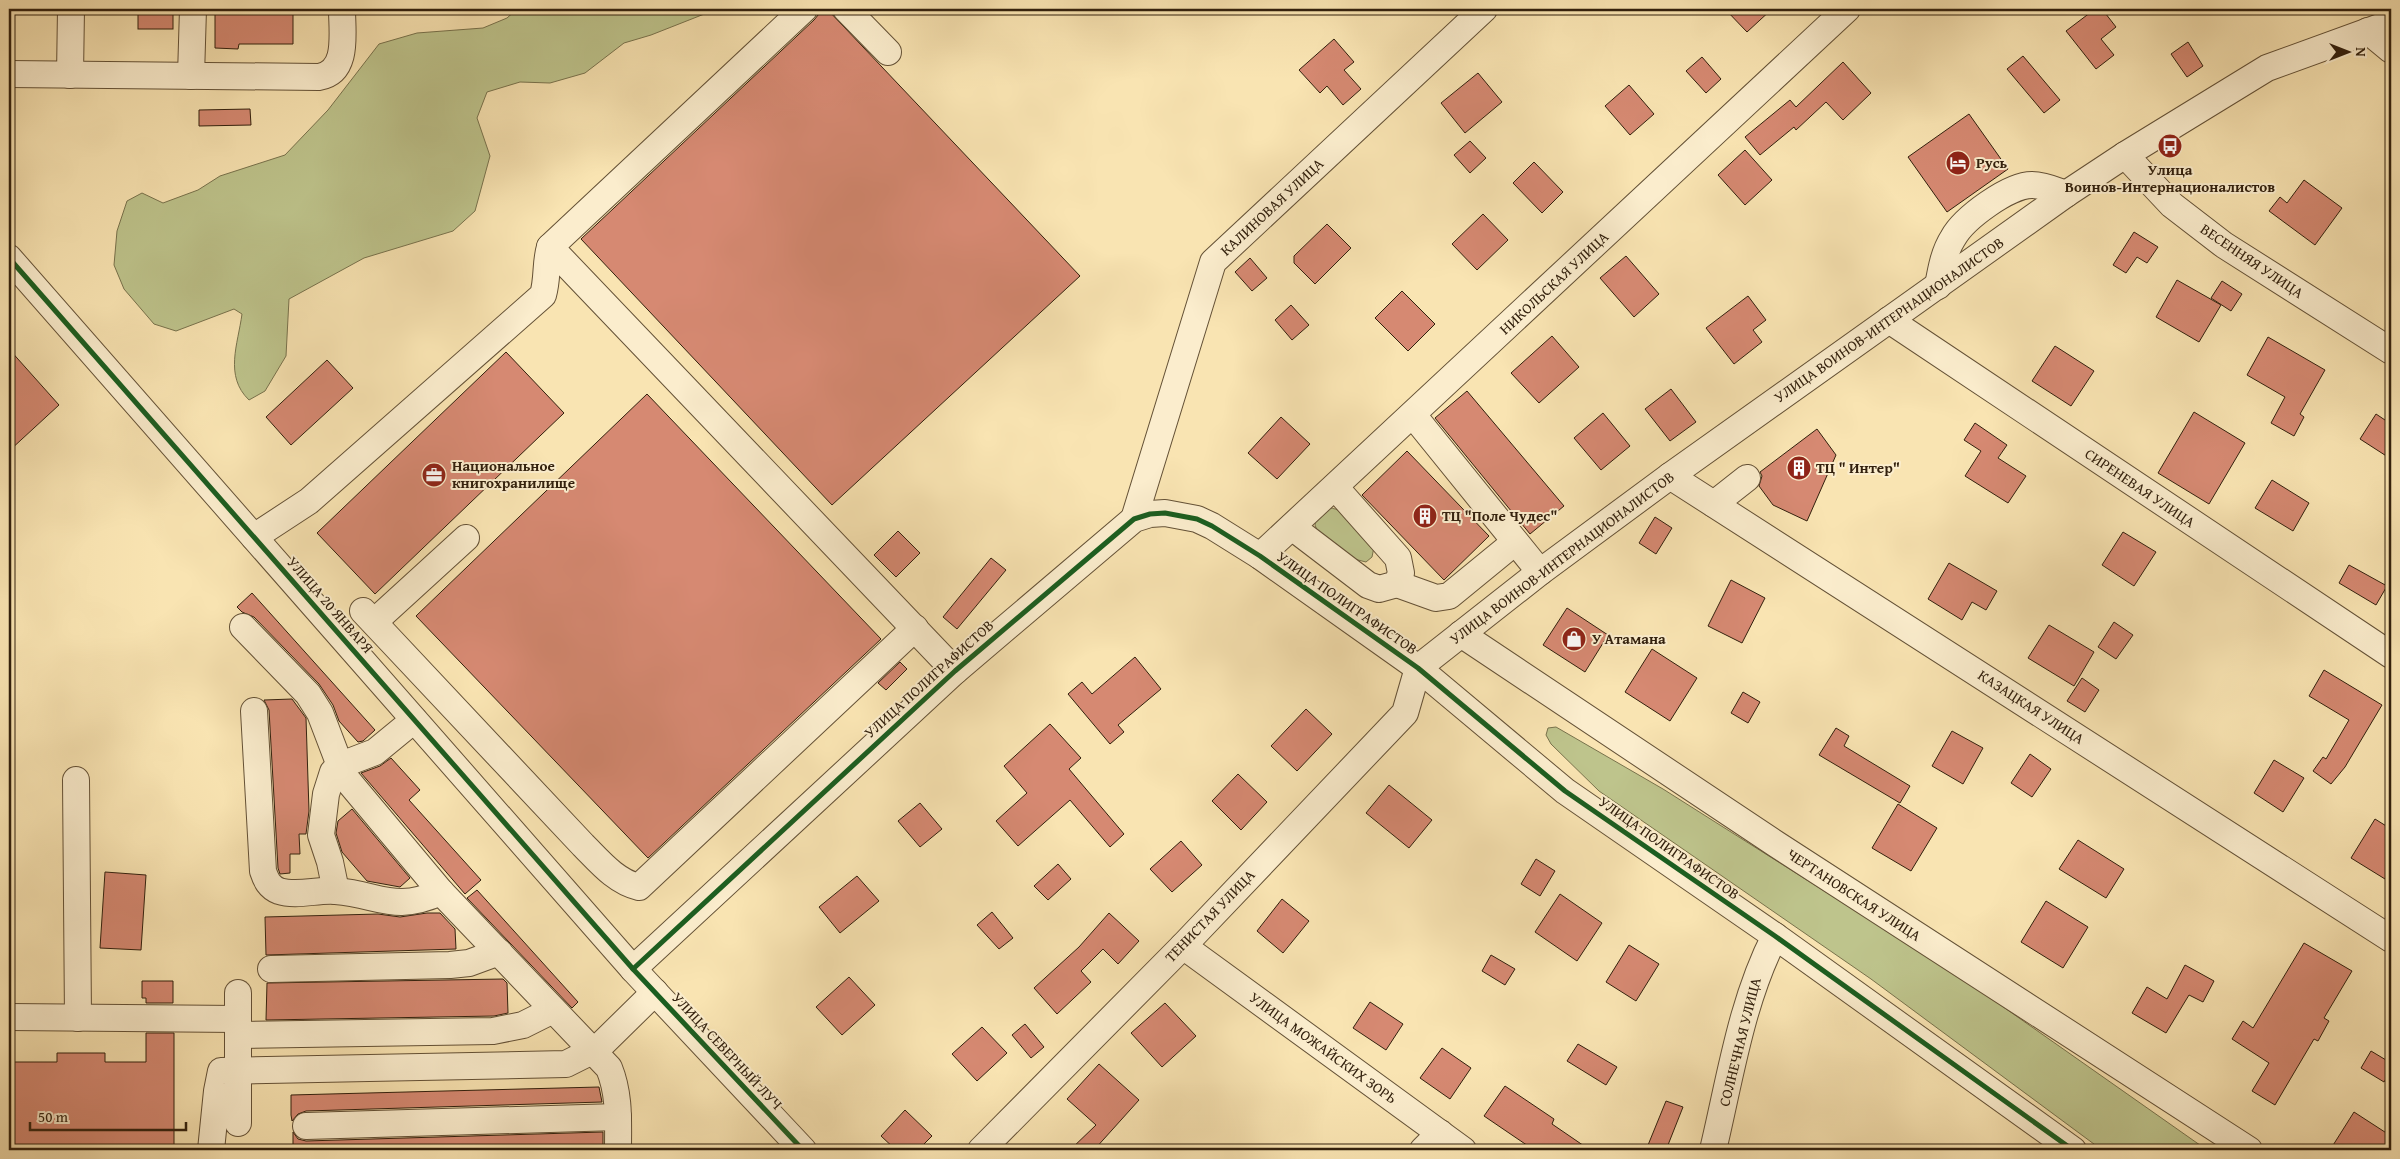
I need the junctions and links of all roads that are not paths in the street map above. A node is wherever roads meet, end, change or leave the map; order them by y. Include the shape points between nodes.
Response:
1 (71, 9) edge
2 (192, 9) edge
3 (342, 9) edge
4 (804, 9) edge
5 (846, 9) edge
6 (1484, 9) edge
7 (1847, 9) edge
8 (2380, 27) edge
9 (2391, 50) edge
10 (888, 52) dead end
11 (9, 74) edge
12 (70, 75) junction
13 (191, 76) junction
14 (2125, 155) junction
15 (2066, 194) junction
16 (550, 247) junction
17 (9, 258) edge
18 (1938, 286) junction
19 (1889, 320) junction
20 (2391, 351) edge
21 (1413, 415) junction
22 (1670, 476) junction
23 (1747, 478) dead end
24 (1335, 486) junction
25 (1714, 504) junction
26 (1134, 519) junction
27 (1292, 527) junction
28 (254, 537) junction
29 (466, 538) dead end
30 (1515, 542) junction
31 (1260, 556) junction
32 (1540, 572) junction
33 (1397, 584) junction
34 (243, 627) dead end
35 (915, 628) junction
36 (1461, 634) junction
37 (2391, 655) edge
38 (1418, 668) junction
39 (955, 670) junction
40 (254, 711) dead end
41 (414, 720) junction
42 (341, 766) junction
43 (76, 780) dead end
44 (336, 891) junction
45 (441, 892) junction
46 (1774, 936) junction
47 (2391, 939) edge
48 (1183, 946) junction
49 (499, 952) junction
50 (270, 969) dead end
51 (633, 969) junction
52 (655, 992) junction
53 (238, 993) dead end
54 (553, 1010) junction
55 (9, 1018) edge
56 (78, 1018) junction
57 (238, 1027) junction
58 (592, 1051) junction
59 (238, 1071) junction
60 (618, 1117) junction
61 (238, 1122) dead end
62 (306, 1126) dead end
63 (1432, 1142) edge
64 (211, 1150) edge
65 (618, 1150) edge
66 (803, 1150) edge
67 (980, 1150) edge
68 (1463, 1150) edge
69 (1713, 1150) edge
70 (2073, 1150) edge
71 (2250, 1150) edge

1 - 12 street
2 - 13 street
3 - 13 street via 341,55 330,75
4 - 16 street
5 - 10 street
6 - 26 street, КАЛИНОВАЯ УЛИЦА via 1213,262
7 - 21 street, НИКОЛЬСКАЯ УЛИЦА
8 - 9 street
8 - 14 street, УЛИЦА ВОИНОВ-ИНТЕРНАЦИОНАЛИСТОВ via 2267,68
11 - 12 street
12 - 13 street
14 - 15 street, УЛИЦА ВОИНОВ-ИНТЕРНАЦИОНАЛИСТОВ
14 - 20 street, ВЕСЕННЯЯ УЛИЦА via 2172,206 2224,245
15 - 18 street, УЛИЦА ВОИНОВ-ИНТЕРНАЦИОНАЛИСТОВ
15 - 18 street via 2045,187 2021,186 2007,192 1968,220 1946,250
16 - 28 street via 548,280 543,296 309,502
16 - 35 street
17 - 28 street, УЛИЦА 20 ЯНВАРЯ
18 - 19 street, УЛИЦА ВОИНОВ-ИНТЕРНАЦИОНАЛИСТОВ
19 - 22 street, УЛИЦА ВОИНОВ-ИНТЕРНАЦИОНАЛИСТОВ
19 - 37 street, СИРЕНЕВАЯ УЛИЦА
21 - 24 street, НИКОЛЬСКАЯ УЛИЦА
21 - 30 street
22 - 25 street, КАЗАЦКАЯ УЛИЦА
22 - 32 street, УЛИЦА ВОИНОВ-ИНТЕРНАЦИОНАЛИСТОВ
23 - 25 street
24 - 27 street, НИКОЛЬСКАЯ УЛИЦА
24 - 33 street via 1398,558 1401,573
25 - 47 street, КАЗАЦКАЯ УЛИЦА
26 - 31 street, УЛИЦА ПОЛИГРАФИСТОВ via 1165,513 1197,519
26 - 39 street, УЛИЦА ПОЛИГРАФИСТОВ
27 - 31 street, НИКОЛЬСКАЯ УЛИЦА
27 - 33 street via 1368,585 1379,589
28 - 41 street, УЛИЦА 20 ЯНВАРЯ
29 - 35 street via 368,617 582,845 628,885 639,887
30 - 32 street
30 - 33 street via 1449,596 1436,598
31 - 38 street, УЛИЦА ПОЛИГРАФИСТОВ
32 - 36 street, УЛИЦА ВОИНОВ-ИНТЕРНАЦИОНАЛИСТОВ
34 - 42 street via 308,694 320,714
35 - 39 street
36 - 38 street, УЛИЦА ВОИНОВ-ИНТЕРНАЦИОНАЛИСТОВ
36 - 71 street, ЧЕРТАНОВСКАЯ УЛИЦА via 1776,844
38 - 46 street, УЛИЦА ПОЛИГРАФИСТОВ via 1565,791
38 - 48 street, ТЕНИСТАЯ УЛИЦА via 1404,713
39 - 51 street, УЛИЦА ПОЛИГРАФИСТОВ
40 - 44 street via 262,871 266,882 278,891
41 - 42 street via 375,752
41 - 51 street, УЛИЦА 20 ЯНВАРЯ
42 - 44 street via 333,772 321,826
42 - 45 street via 344,776
43 - 56 street
44 - 45 street via 400,903
45 - 49 street
46 - 69 street, СОЛНЕЧНАЯ УЛИЦА via 1750,997
46 - 70 street, УЛИЦА ПОЛИГРАФИСТОВ
48 - 63 street, УЛИЦА МОЖАЙСКИХ ЗОРЬ
48 - 67 street, ТЕНИСТАЯ УЛИЦА
49 - 50 street via 469,963 450,965
49 - 54 street
51 - 52 street, УЛИЦА СЕВЕРНЫЙ ЛУЧ
52 - 58 street
52 - 66 street, УЛИЦА СЕВЕРНЫЙ ЛУЧ
53 - 57 street
54 - 57 street via 523,1026 493,1031
54 - 58 street
55 - 56 street
56 - 57 street
57 - 59 street
58 - 59 street via 566,1064 548,1066
58 - 60 street via 609,1068 615,1083
59 - 61 street
59 - 64 street via 221,1071
60 - 62 street
60 - 65 street
63 - 68 street, УЛИЦА МОЖАЙСКИХ ЗОРЬ

